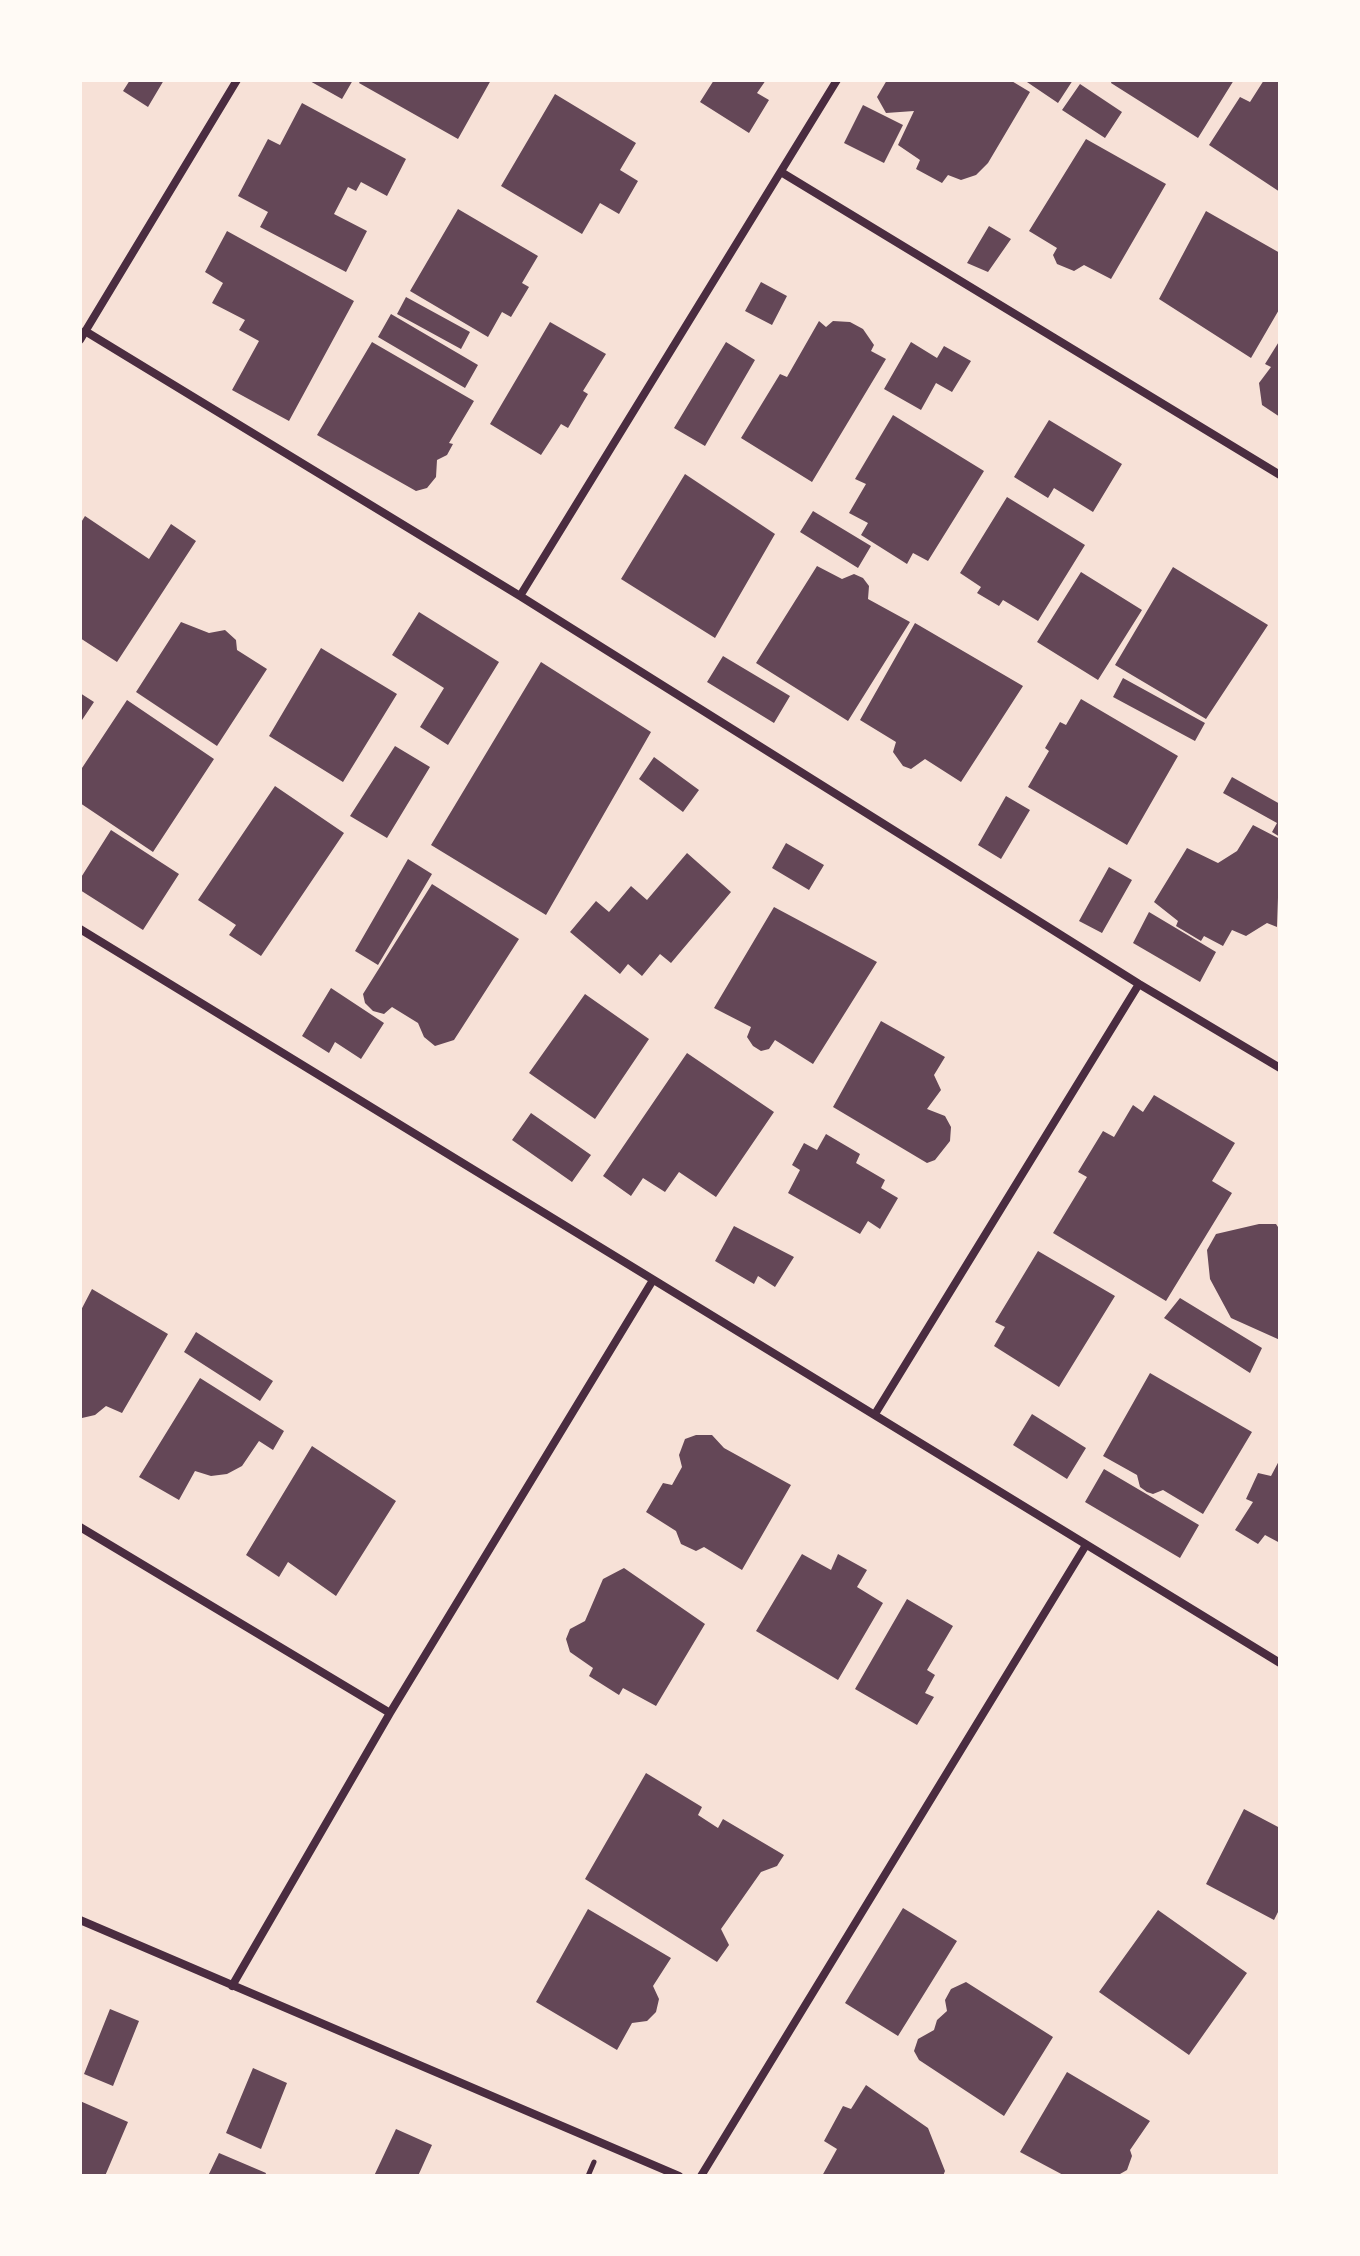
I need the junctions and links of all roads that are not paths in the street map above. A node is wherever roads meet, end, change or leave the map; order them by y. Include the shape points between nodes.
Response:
1 (237, 80) edge
2 (837, 80) edge
3 (781, 172) junction
4 (83, 336) edge
5 (1280, 475) edge
6 (520, 596) junction
7 (80, 929) edge
8 (1139, 984) junction
9 (1280, 1068) edge
10 (653, 1280) junction
11 (875, 1414) junction
12 (80, 1527) edge
13 (1086, 1545) junction
14 (1280, 1663) edge
15 (390, 1713) junction
16 (80, 1920) edge
17 (232, 1986) junction
18 (679, 2176) edge
19 (701, 2176) edge

1 - 4 street
2 - 3 street
3 - 5 street
3 - 6 street
4 - 6 street
6 - 8 street
7 - 10 street
8 - 9 street
8 - 11 street
10 - 11 street
10 - 15 street
11 - 13 street
12 - 15 street
13 - 14 street
13 - 19 street
15 - 17 street
16 - 17 street
17 - 18 street

